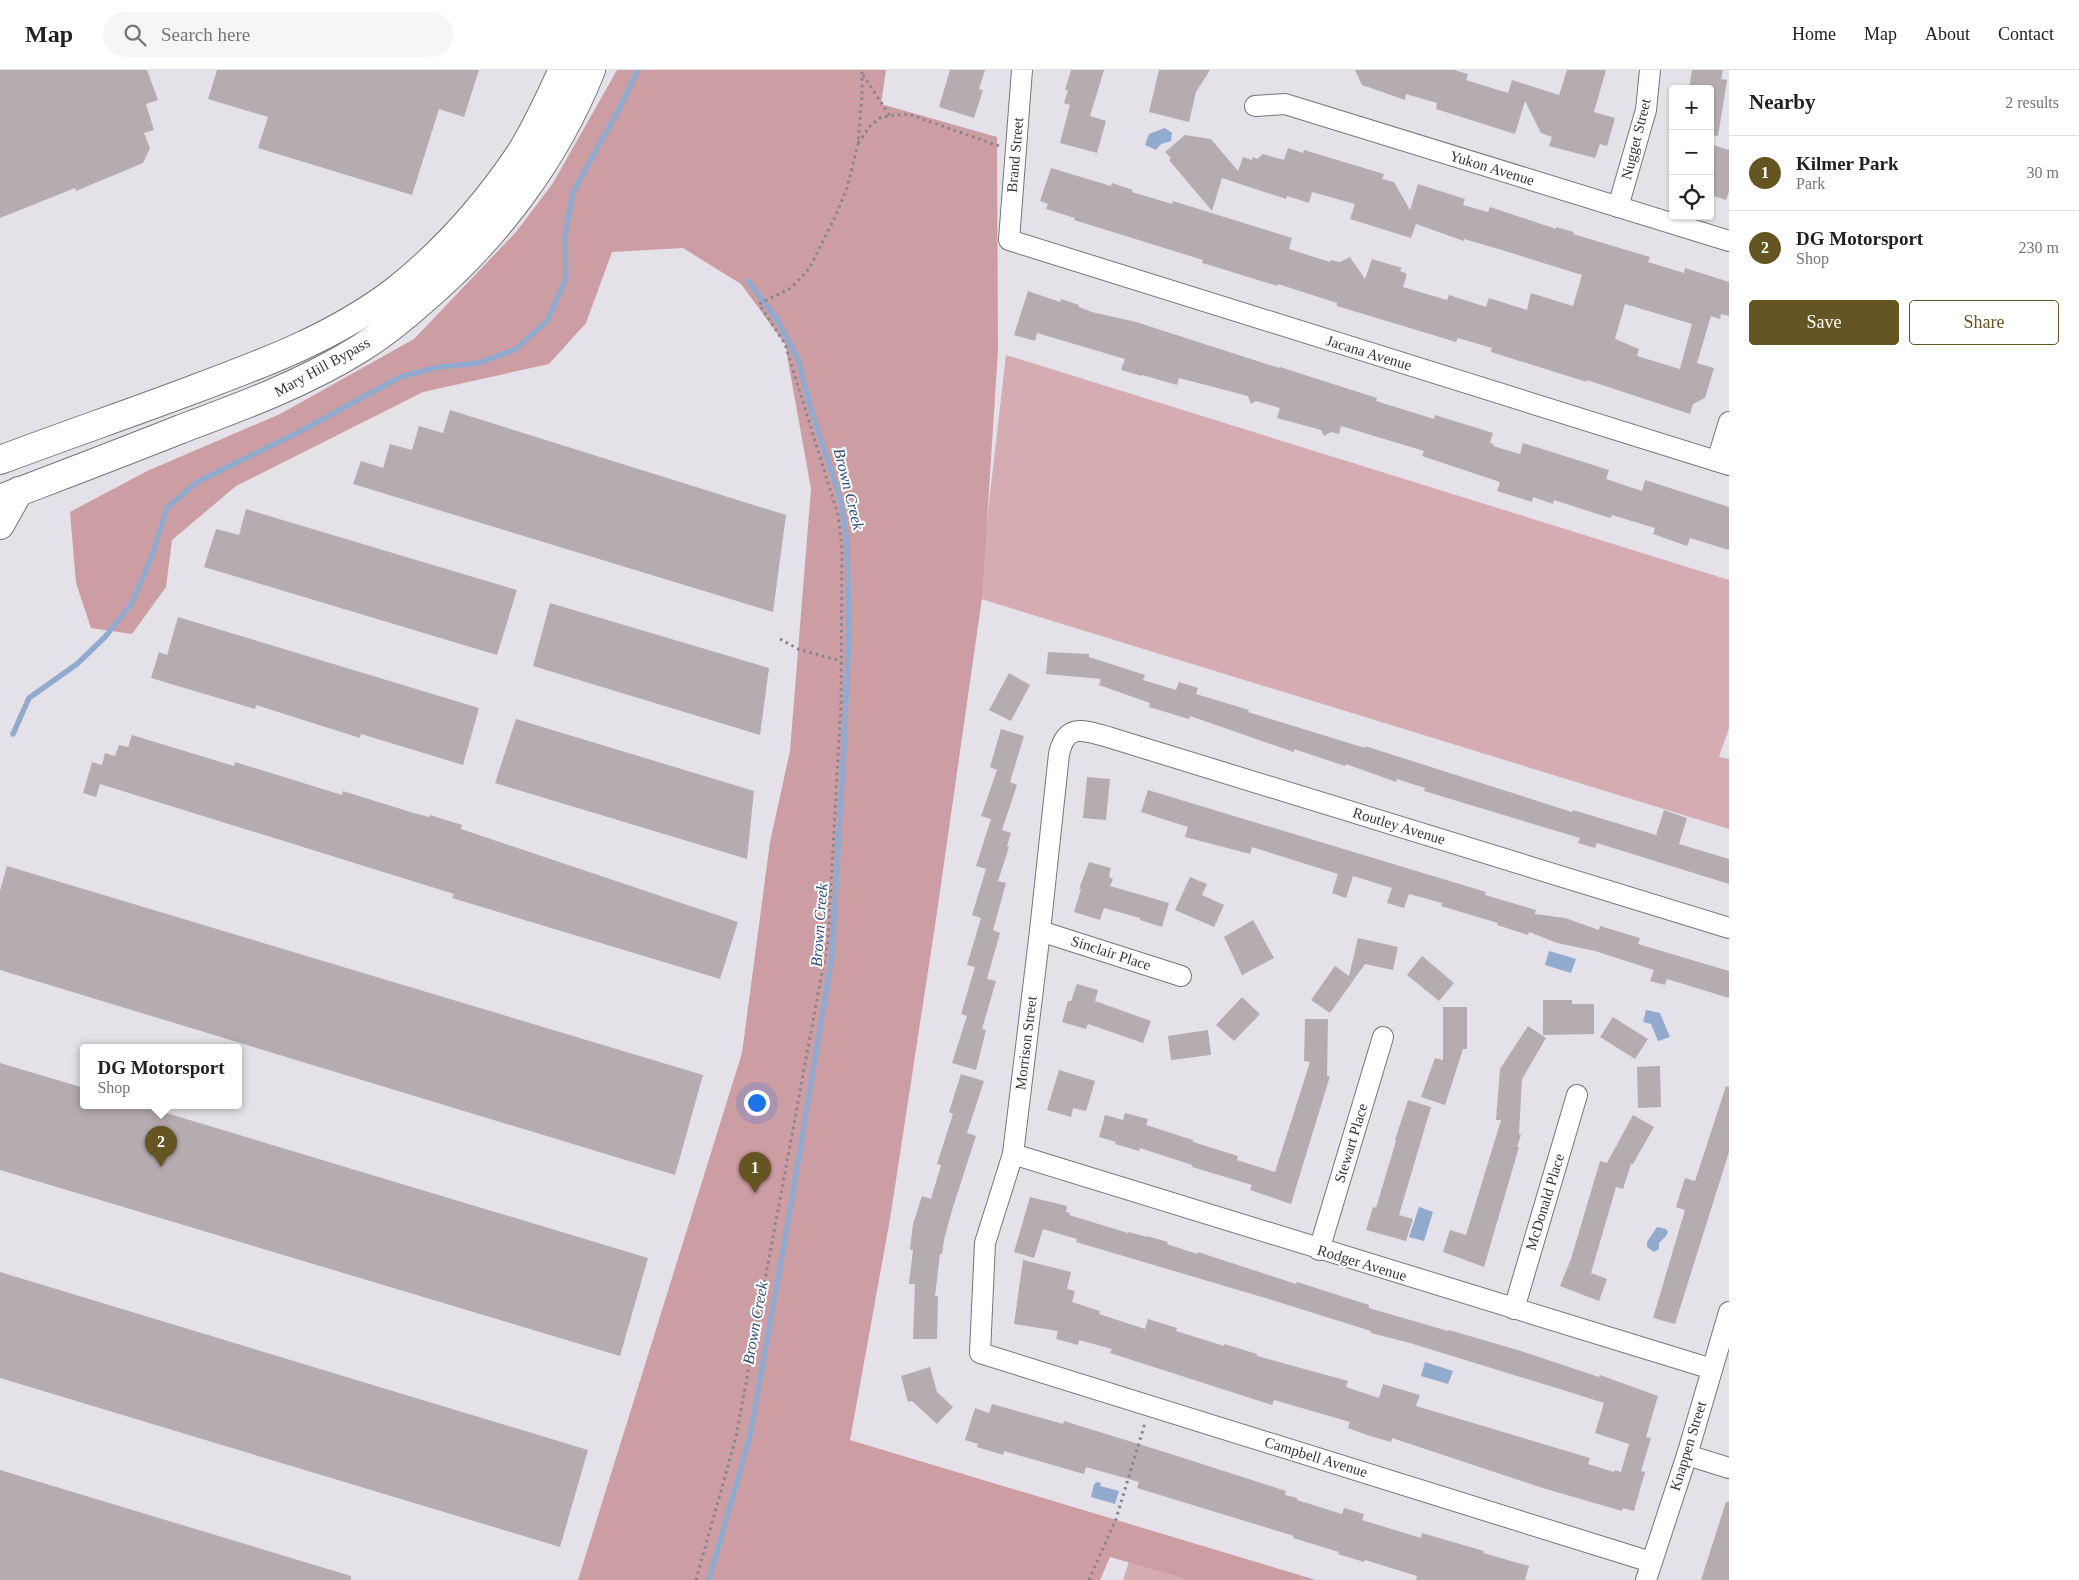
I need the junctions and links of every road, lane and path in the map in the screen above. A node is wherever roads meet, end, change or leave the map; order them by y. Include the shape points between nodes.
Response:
1 (563, 70) edge
2 (591, 70) edge
3 (1022, 70) edge
4 (1650, 70) edge
5 (862, 72) edge
6 (1255, 106) dead end
7 (890, 116) junction
8 (858, 144) junction
9 (1015, 152) junction
10 (1618, 207) junction
11 (1008, 240) joint
12 (1729, 241) edge
13 (1729, 422) edge
14 (2, 458) edge
15 (1723, 463) edge
16 (10, 495) edge
17 (0, 525) edge
18 (780, 639) dead end
19 (842, 661) junction
20 (1069, 733) joint
21 (1729, 928) edge
22 (1040, 931) junction
23 (1181, 976) dead end
24 (1383, 1037) dead end
25 (1577, 1095) dead end
26 (1013, 1154) junction
27 (1319, 1250) junction
28 (1514, 1309) junction
29 (1729, 1312) edge
30 (980, 1353) joint
31 (1712, 1369) junction
32 (1151, 1405) junction
33 (1687, 1454) junction
34 (1729, 1468) edge
35 (1649, 1571) edge
36 (696, 1580) edge
37 (1089, 1580) edge

1 - 14 highway, Mary Hill Bypass via 523,149 494,190 438,254 394,291 316,339 255,367
2 - 16 highway, Mary Hill Bypass via 558,136 510,209 454,274 404,317 362,347 275,394
3 - 9 street, Brand Street
4 - 10 street, Nugget Street via 1646,110
5 - 7 path
5 - 8 path
6 - 10 street, Yukon Avenue via 1284,104
7 - 8 path via 881,117 871,125
7 - 9 path via 908,114
8 - 19 path via 847,188 810,269 792,288 758,304 785,344 838,515 842,549
9 - 11 street, Brand Street
10 - 12 street, Yukon Avenue
11 - 15 street, Jacana Avenue
13 - 15 street
16 - 17 highway
18 - 19 path
19 - 36 path via 828,940 736,1437
20 - 21 street, Routley Avenue via 1083,730 1108,737
20 - 22 street, Morrison Street via 1059,754
22 - 23 street, Sinclair Place
22 - 26 street, Morrison Street
24 - 27 street, Stewart Place
25 - 28 street, McDonald Place
26 - 27 street, Rodger Avenue
26 - 30 street, Morrison Street via 985,1243
27 - 28 street, Rodger Avenue
28 - 31 street, Rodger Avenue
29 - 31 street, Knappen Street
30 - 32 street, Campbell Avenue
31 - 33 street, Knappen Street
32 - 35 street, Campbell Avenue
32 - 37 path via 1116,1519
33 - 34 street
33 - 35 street, Knappen Street

